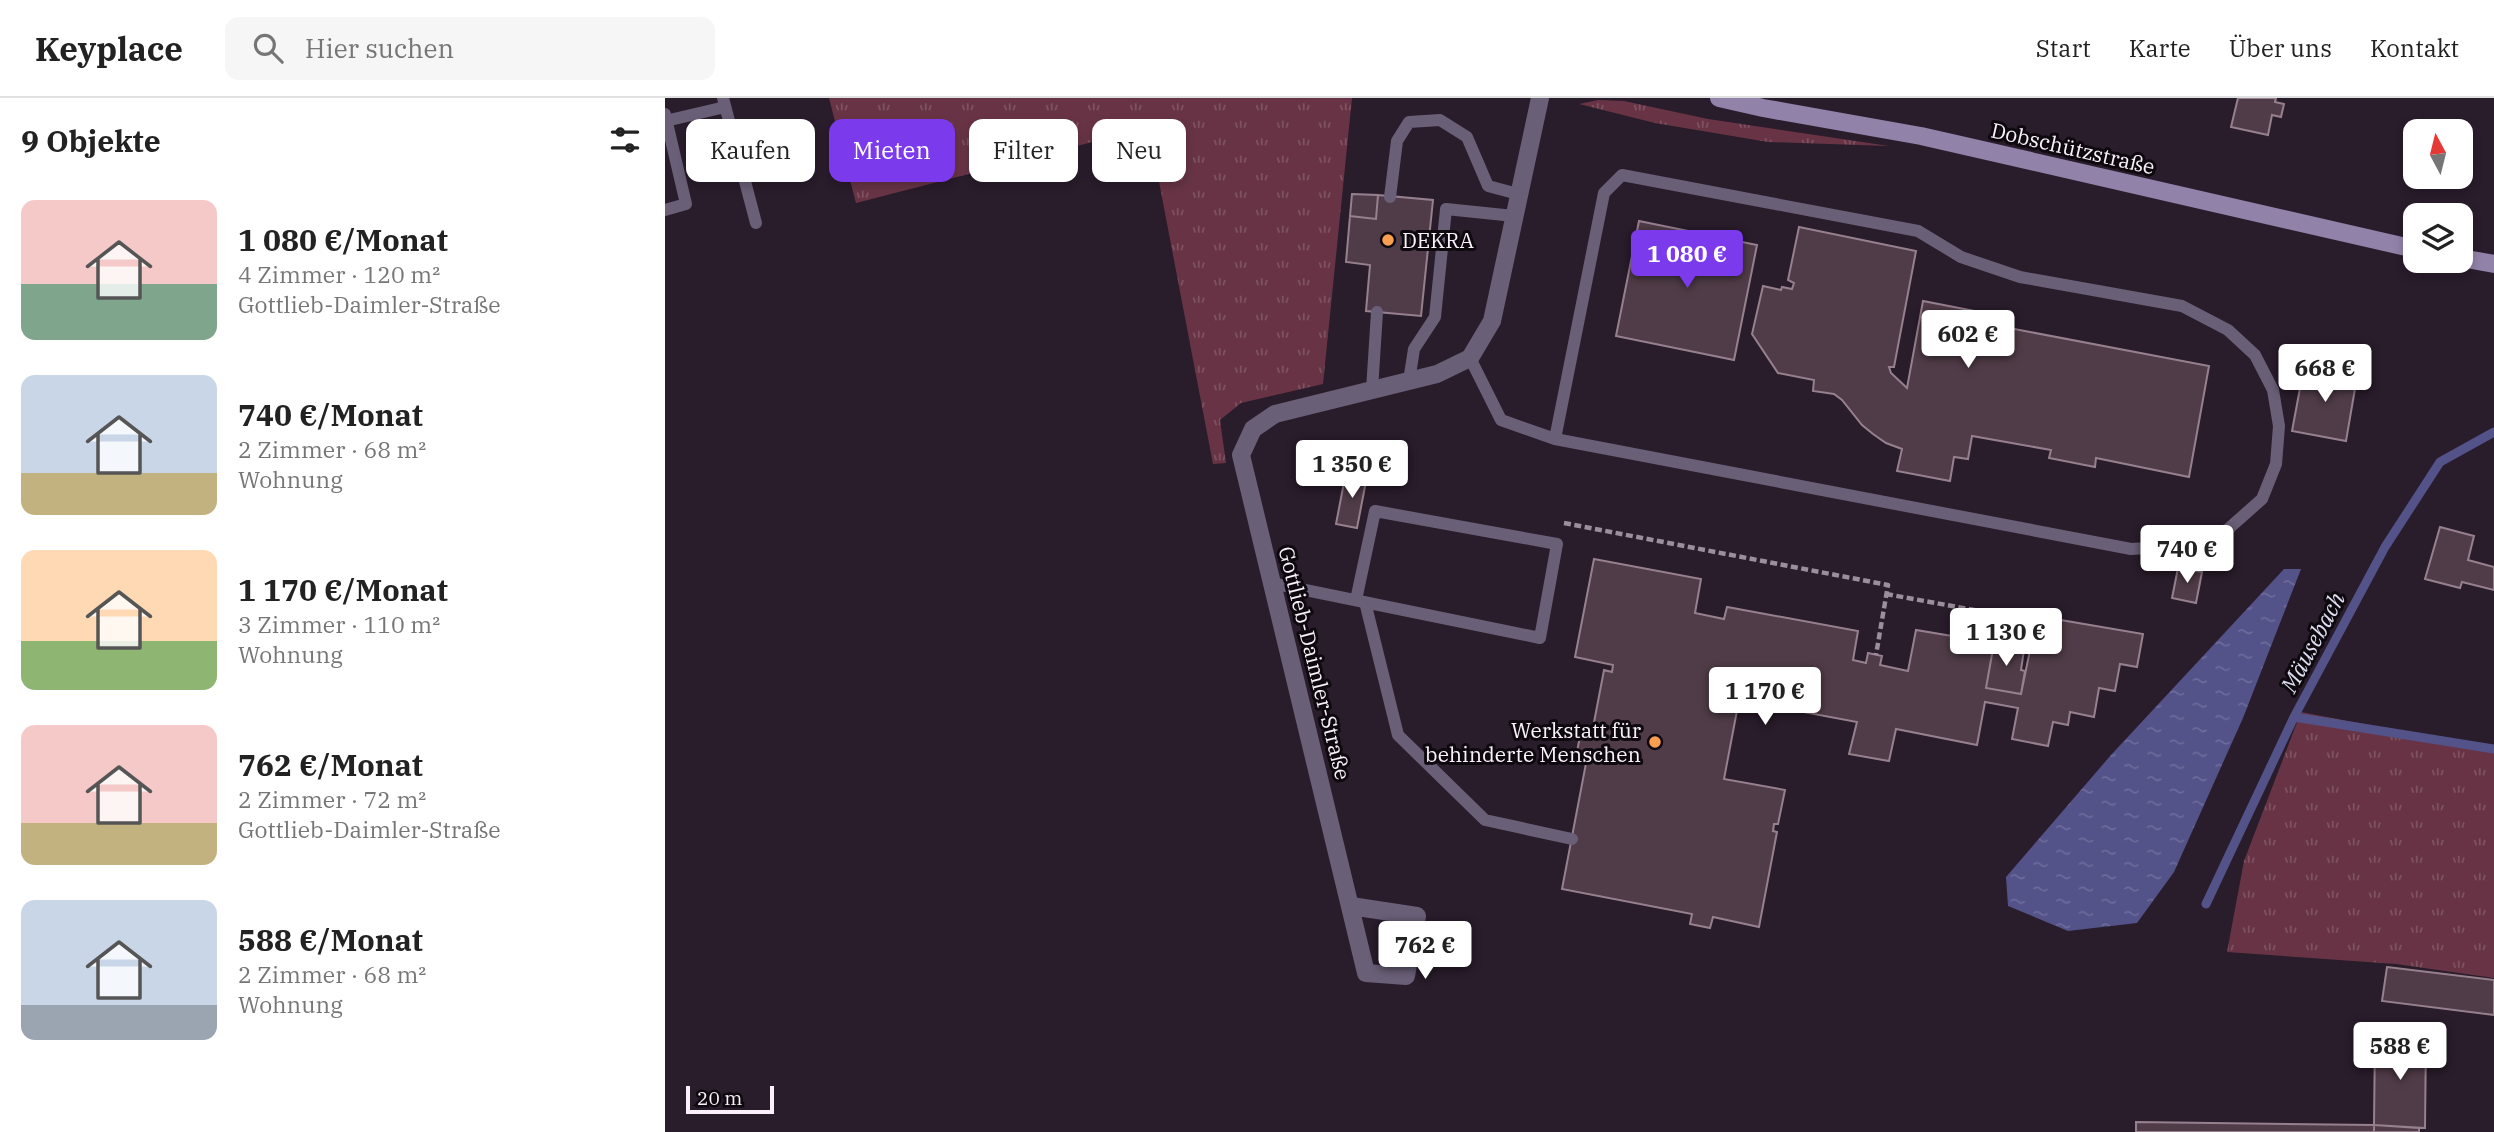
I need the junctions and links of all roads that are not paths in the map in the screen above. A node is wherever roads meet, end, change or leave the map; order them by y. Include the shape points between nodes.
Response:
1 (1540, 98) edge
2 (1719, 98) edge
3 (724, 103) edge
4 (666, 118) edge
5 (1518, 194) junction
6 (1390, 197) dead end
7 (665, 210) edge
8 (1514, 216) junction
9 (756, 223) dead end
10 (2403, 246) edge
11 (2473, 260) edge
12 (2494, 264) edge
13 (1377, 312) dead end
14 (1470, 358) junction
15 (1409, 381) junction
16 (1372, 390) junction
17 (1555, 439) junction
18 (1272, 583) junction
19 (1360, 601) junction
20 (1572, 839) dead end
21 (1351, 906) junction

1 - 5 street
2 - 10 street, Dobschützstraße via 1921,136
3 - 4 lane
3 - 9 lane
4 - 7 lane via 686,204
5 - 6 lane via 1487,186 1467,137 1440,120 1409,122 1397,141
5 - 8 street
8 - 14 street via 1492,321
8 - 15 lane via 1446,209 1435,317 1414,349
11 - 12 street
13 - 16 lane
14 - 15 street, Gottlieb-Daimler-Straße
14 - 17 lane via 1501,420
15 - 16 street, Gottlieb-Daimler-Straße
16 - 18 street, Gottlieb-Daimler-Straße via 1275,414 1253,429 1241,454
17 - 17 lane via 2130,549 2182,547 2227,530 2262,499 2277,464 2280,426 2273,390 2255,355 2228,330 2182,306 2021,276 1961,257 1918,231 1622,175 1604,193
18 - 19 lane
18 - 21 street, Gottlieb-Daimler-Straße
19 - 19 lane via 1375,511 1557,544 1540,638
19 - 20 lane via 1398,735 1485,820
21 - 21 street, Gottlieb-Daimler-Straße via 1366,973 1406,976 1417,916

